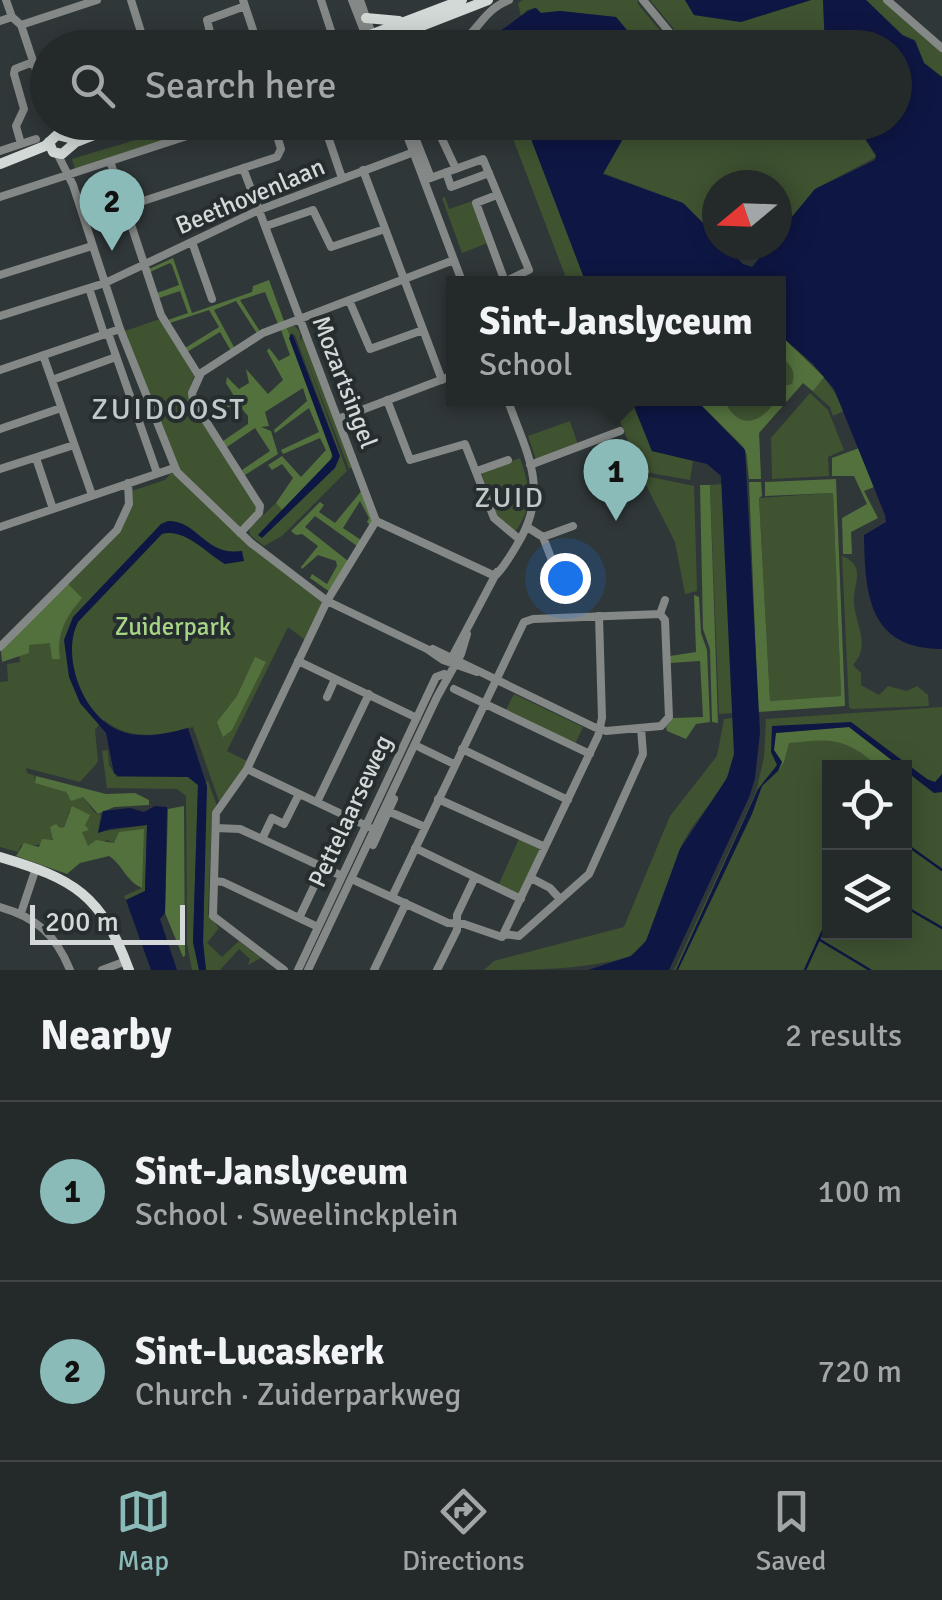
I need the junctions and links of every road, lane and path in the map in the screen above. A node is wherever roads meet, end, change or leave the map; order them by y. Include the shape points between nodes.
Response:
1 (6, 0) edge
2 (60, 0) edge
3 (97, 0) edge
4 (131, 0) edge
5 (321, 0) edge
6 (352, 0) edge
7 (360, 0) edge
8 (462, 0) edge
9 (509, 0) edge
10 (644, 0) edge
11 (886, 0) edge
12 (85, 2) edge
13 (493, 2) edge
14 (244, 3) edge
15 (65, 11) junction
16 (12, 17) junction
17 (366, 18) junction
18 (0, 21) edge
19 (405, 22) junction
20 (21, 24) junction
21 (141, 30) edge
22 (210, 30) edge
23 (253, 30) edge
24 (331, 30) edge
25 (365, 30) edge
26 (368, 30) edge
27 (392, 30) edge
28 (410, 30) edge
29 (474, 30) edge
30 (668, 30) edge
31 (942, 48) edge
32 (30, 52) edge
33 (30, 63) edge
34 (35, 140) edge
35 (175, 140) edge
36 (278, 140) edge
37 (329, 140) edge
38 (411, 140) edge
39 (413, 140) edge
40 (443, 140) edge
41 (58, 141) edge
42 (22, 150) junction
43 (0, 151) edge
44 (414, 152) junction
45 (110, 161) junction
46 (0, 164) edge
47 (243, 168) junction
48 (456, 168) junction
49 (363, 170) junction
50 (446, 172) junction
51 (489, 173) junction
52 (69, 175) junction
53 (342, 178) junction
54 (428, 179) junction
55 (497, 195) junction
56 (0, 197) edge
57 (124, 207) junction
58 (259, 210) junction
59 (266, 226) junction
60 (385, 229) junction
61 (192, 242) junction
62 (92, 246) junction
63 (454, 260) junction
64 (144, 265) junction
65 (0, 275) edge
66 (460, 276) edge
67 (497, 276) edge
68 (514, 276) edge
69 (404, 279) junction
70 (104, 282) junction
71 (89, 288) junction
72 (212, 300) dead end
73 (348, 300) junction
74 (0, 316) edge
75 (300, 318) junction
76 (120, 329) junction
77 (423, 330) junction
78 (106, 334) junction
79 (43, 356) junction
80 (116, 357) junction
81 (0, 370) edge
82 (199, 376) junction
83 (446, 379) edge
84 (52, 380) junction
85 (442, 380) junction
86 (388, 400) junction
87 (514, 406) edge
88 (62, 408) junction
89 (338, 419) junction
90 (0, 429) edge
91 (620, 431) dead end
92 (74, 445) junction
93 (36, 458) junction
94 (508, 460) dead end
95 (530, 465) junction
96 (174, 468) junction
97 (0, 469) edge
98 (477, 472) junction
99 (157, 474) junction
100 (128, 483) junction
101 (92, 495) junction
102 (54, 508) junction
103 (376, 521) junction
104 (573, 526) dead end
105 (0, 527) edge
106 (527, 527) junction
107 (240, 533) junction
108 (544, 537) junction
109 (519, 539) junction
110 (553, 563) dead end
111 (496, 576) junction
112 (665, 600) dead end
113 (327, 601) junction
114 (660, 614) junction
115 (599, 616) junction
116 (1, 643) edge
117 (298, 661) junction
118 (454, 661) junction
119 (444, 674) junction
120 (336, 678) junction
121 (494, 680) junction
122 (454, 689) dead end
123 (368, 694) junction
124 (326, 697) dead end
125 (437, 701) junction
126 (483, 704) junction
127 (417, 718) junction
128 (640, 728) junction
129 (600, 729) junction
130 (418, 748) junction
131 (462, 750) junction
132 (590, 754) junction
133 (454, 764) junction
134 (246, 769) junction
135 (299, 794) junction
136 (438, 799) junction
137 (568, 800) junction
138 (317, 802) junction
139 (390, 812) junction
140 (346, 816) junction
141 (425, 827) junction
142 (216, 828) junction
143 (373, 829) junction
144 (262, 839) junction
145 (415, 848) junction
146 (546, 848) junction
147 (0, 857) edge
148 (36, 868) junction
149 (322, 868) junction
150 (342, 876) junction
151 (475, 876) junction
152 (531, 878) junction
153 (356, 880) junction
154 (214, 881) junction
155 (392, 897) junction
156 (521, 898) junction
157 (560, 899) junction
158 (406, 903) junction
159 (0, 907) edge
160 (21, 913) junction
161 (298, 918) junction
162 (457, 924) junction
163 (318, 927) junction
164 (503, 936) junction
165 (128, 966) edge
166 (70, 970) edge
167 (102, 970) edge
168 (284, 970) edge
169 (298, 970) edge
170 (311, 970) edge
171 (374, 970) edge
172 (436, 970) edge

1 - 16 street
2 - 15 street
3 - 12 street
4 - 21 street
5 - 24 street
6 - 25 street
7 - 17 street
8 - 19 main road
9 - 13 street
10 - 30 street
11 - 31 street
12 - 15 street
13 - 28 main road
13 - 29 street
14 - 22 street via 207,20
14 - 23 street
15 - 20 street
16 - 18 street
16 - 20 street
17 - 19 main road
17 - 26 street
19 - 27 main road
20 - 32 street
33 - 42 street via 14,74 24,109 16,126
34 - 42 street
35 - 45 street
36 - 47 street via 281,153
37 - 53 street
38 - 44 street
39 - 54 street
40 - 48 street
41 - 42 main road
41 - 52 street
42 - 43 street
42 - 46 main road
44 - 49 street, Beethovenlaan
44 - 54 street
45 - 52 street
45 - 57 street
47 - 57 street
47 - 58 street, Mozartsingel
48 - 50 street
48 - 51 street via 483,158
49 - 53 street, Beethovenlaan
49 - 60 street
50 - 51 street via 452,187
50 - 54 street
51 - 55 street
52 - 56 street
52 - 62 street
53 - 58 street, Beethovenlaan
54 - 63 street
55 - 67 street via 476,203
55 - 68 street via 529,270
57 - 64 street
58 - 59 street, Mozartsingel
58 - 61 street, Beethovenlaan
59 - 60 street via 313,210 331,247
59 - 75 street, Mozartsingel
60 - 69 street
61 - 64 street, Beethovenlaan
61 - 72 street
62 - 65 street
62 - 70 street
63 - 66 street
63 - 69 street
64 - 70 street, Beethovenlaan
64 - 82 street via 167,326
69 - 73 street
69 - 77 street
70 - 71 street, Beethovenlaan
70 - 76 street
71 - 74 street, Beethovenlaan
71 - 78 street
73 - 75 street
73 - 77 street via 370,349
75 - 82 street via 263,333
75 - 89 street, Mozartsingel
76 - 78 street
76 - 96 street
77 - 85 street
78 - 79 street
78 - 80 street
79 - 81 street
79 - 84 street
80 - 84 street
80 - 99 street
82 - 107 street via 193,400 260,506
83 - 85 street
84 - 88 street
85 - 86 street
86 - 89 street
86 - 98 street via 410,460 465,444
87 - 95 street, Pettelaarseweg
88 - 90 street
88 - 92 street
89 - 103 street, Mozartsingel
91 - 95 street
92 - 93 street
92 - 101 street
93 - 97 street
93 - 102 street
94 - 98 street
95 - 106 street, Pettelaarseweg via 536,497
96 - 99 street
96 - 107 street
98 - 109 street via 494,518
99 - 100 street
100 - 101 street
100 - 116 street via 129,504 117,530
101 - 102 street
102 - 105 street
103 - 111 street
103 - 113 street
104 - 108 street
106 - 108 street
106 - 109 street, Pettelaarseweg
107 - 113 street
108 - 110 street
109 - 111 street, Pettelaarseweg
111 - 118 street, Pettelaarseweg
112 - 114 street
113 - 117 street
113 - 118 street
114 - 115 street
114 - 128 street via 669,717 665,725
115 - 121 street via 524,622
115 - 129 street
117 - 120 street
117 - 134 street
118 - 119 street, Pettelaarseweg
118 - 121 street
118 - 125 street, Pettelaarseweg
119 - 125 street, Pettelaarseweg
119 - 127 street, Pettelaarseweg via 436,677
120 - 123 street
120 - 124 street
121 - 126 street
121 - 129 street
122 - 126 street
123 - 127 street
123 - 138 street
125 - 130 street, Pettelaarseweg
125 - 143 street, Pettelaarseweg
126 - 131 street
126 - 132 street
127 - 143 street, Pettelaarseweg
128 - 129 street
128 - 157 street via 643,754 590,874
129 - 132 street
130 - 133 street, Pettelaarseweg
130 - 139 street, Pettelaarseweg
131 - 133 street
131 - 137 street
132 - 137 street
133 - 136 street
134 - 135 street
134 - 142 street via 216,814
135 - 138 street
135 - 144 street via 284,824 272,818
136 - 141 street
136 - 146 street
137 - 146 street
138 - 140 street
139 - 141 street, Pettelaarseweg
139 - 143 street, Pettelaarseweg
140 - 143 street
140 - 149 street
141 - 145 street
142 - 144 street via 240,828
142 - 154 street
143 - 150 street, Pettelaarseweg
143 - 153 street, Pettelaarseweg
143 - 170 street, Pettelaarseweg
144 - 149 street
145 - 151 street
145 - 155 street
146 - 152 street
147 - 148 main road
148 - 160 street
148 - 165 main road via 86,896
149 - 150 street
149 - 161 street
150 - 163 street, Pettelaarseweg
151 - 156 street
151 - 162 street
152 - 156 street
152 - 157 street
153 - 155 street
153 - 170 street, Pettelaarseweg
154 - 161 street
154 - 168 street via 213,916
155 - 158 street
156 - 164 street
157 - 164 street via 519,936
158 - 162 street
158 - 171 street
159 - 160 street
160 - 166 street via 48,932
161 - 163 street
162 - 164 street
162 - 172 street
163 - 169 street, Pettelaarseweg
165 - 167 street

